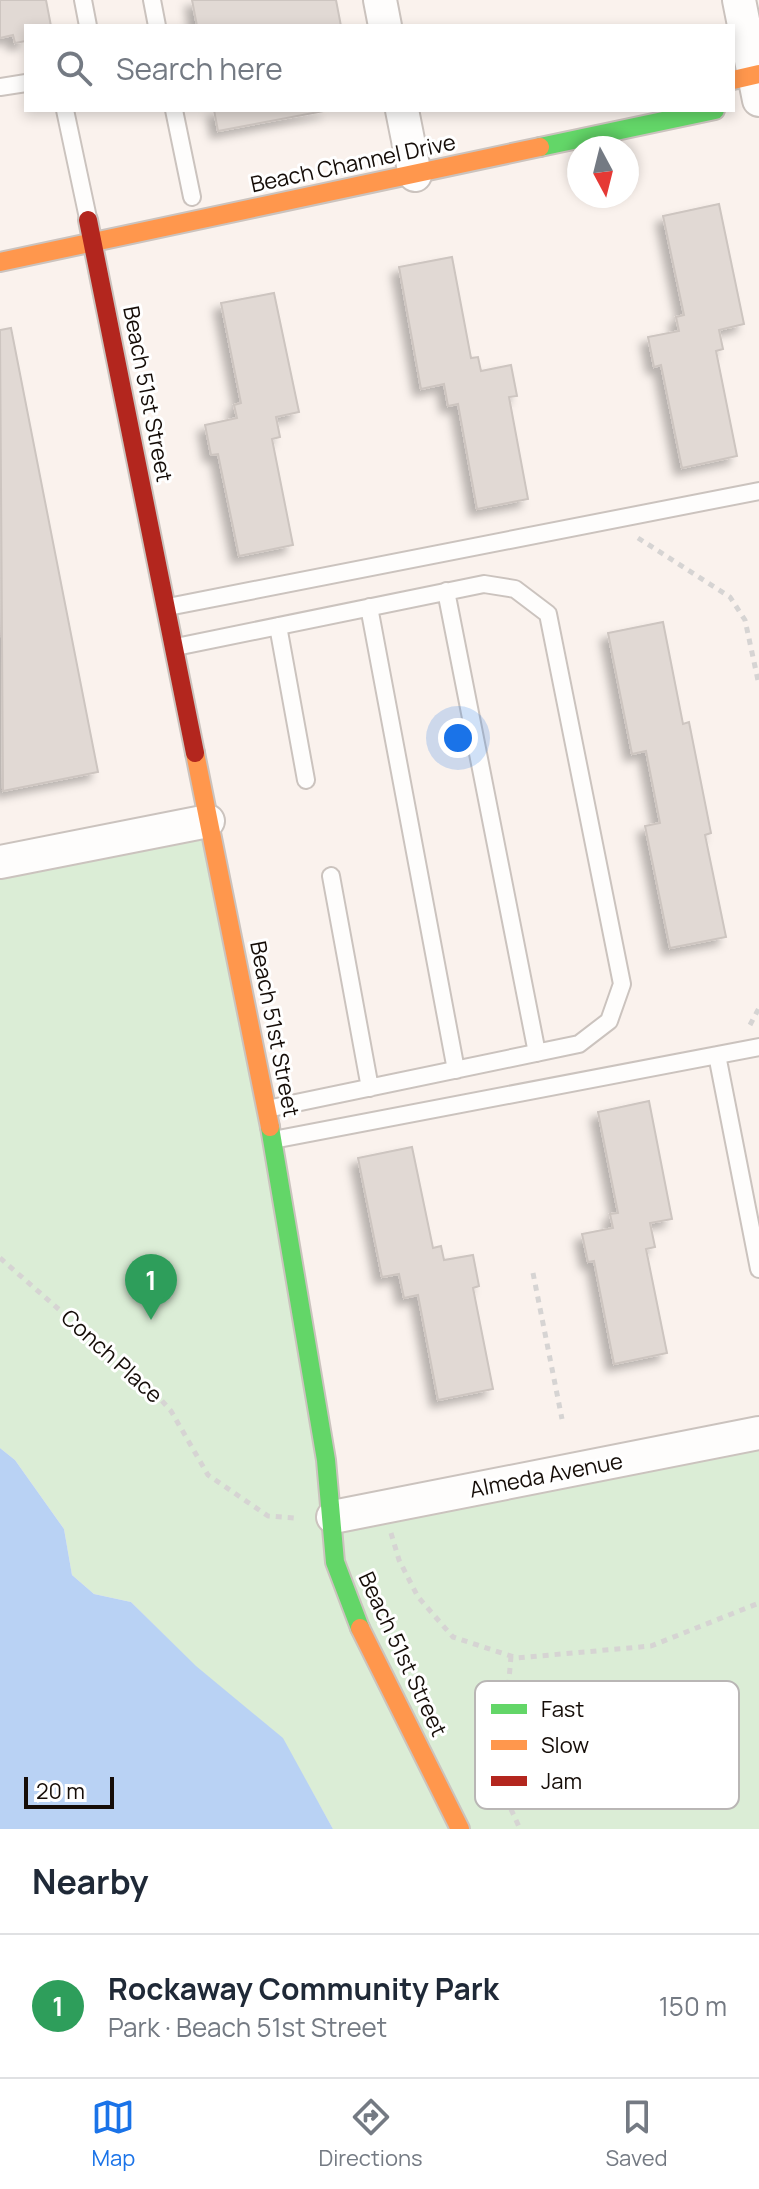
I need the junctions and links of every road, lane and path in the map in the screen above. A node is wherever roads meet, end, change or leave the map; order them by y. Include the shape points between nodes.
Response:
1 (83, 0) edge
2 (152, 0) edge
3 (380, 0) edge
4 (739, 0) edge
5 (88, 24) edge
6 (157, 24) edge
7 (385, 24) edge
8 (24, 83) edge
9 (0, 87) edge
10 (752, 89) edge
11 (66, 112) edge
12 (174, 112) edge
13 (402, 112) edge
14 (702, 112) edge
15 (411, 156) junction
16 (193, 197) dead end
17 (95, 218) junction
18 (63, 225) dead end
19 (93, 242) junction
20 (0, 262) edge
21 (759, 491) edge
22 (610, 520) junction
23 (446, 591) junction
24 (166, 607) junction
25 (369, 607) junction
26 (278, 626) junction
27 (174, 647) junction
28 (759, 685) edge
29 (306, 780) dead end
30 (208, 821) junction
31 (0, 862) edge
32 (331, 876) dead end
33 (759, 1047) edge
34 (537, 1053) junction
35 (717, 1055) junction
36 (456, 1070) junction
37 (370, 1088) junction
38 (267, 1109) junction
39 (272, 1141) junction
40 (0, 1258) edge
41 (759, 1269) edge
42 (533, 1273) dead end
43 (562, 1419) dead end
44 (759, 1433) edge
45 (333, 1517) junction
46 (391, 1532) dead end
47 (759, 1603) edge
48 (511, 1656) junction
49 (509, 1681) edge
50 (511, 1809) edge
51 (460, 1829) edge
52 (520, 1829) edge

1 - 5 lane
2 - 6 lane
3 - 7 street
4 - 10 street
8 - 9 lane
11 - 17 lane
12 - 16 lane
13 - 15 street
14 - 15 street, Beach Channel Drive
15 - 19 street, Beach Channel Drive
17 - 18 street
17 - 19 street, Beach 51st Street
19 - 20 street, Beach Channel Drive
19 - 24 street, Beach 51st Street
21 - 22 lane
22 - 24 lane
22 - 28 path via 730,597 745,620
23 - 25 lane
23 - 34 lane
23 - 34 lane via 484,584 515,589 548,614 616,953 622,984 609,1021 579,1044
24 - 27 street, Beach 51st Street
25 - 26 lane
25 - 36 lane
26 - 27 lane
26 - 29 lane
27 - 30 street, Beach 51st Street
30 - 31 street
30 - 38 street, Beach 51st Street
32 - 37 lane
33 - 35 lane
34 - 36 lane
35 - 39 lane
35 - 41 lane
36 - 37 lane
37 - 38 lane
38 - 39 street, Beach 51st Street
39 - 45 street, Beach 51st Street
40 - 45 path, Conch Place via 156,1394 208,1475 268,1516
42 - 43 path
44 - 45 street, Almeda Avenue
45 - 51 street, Beach 51st Street via 335,1562 358,1623
46 - 48 path via 418,1597 453,1637
47 - 48 path via 651,1646
48 - 49 path
50 - 52 path

